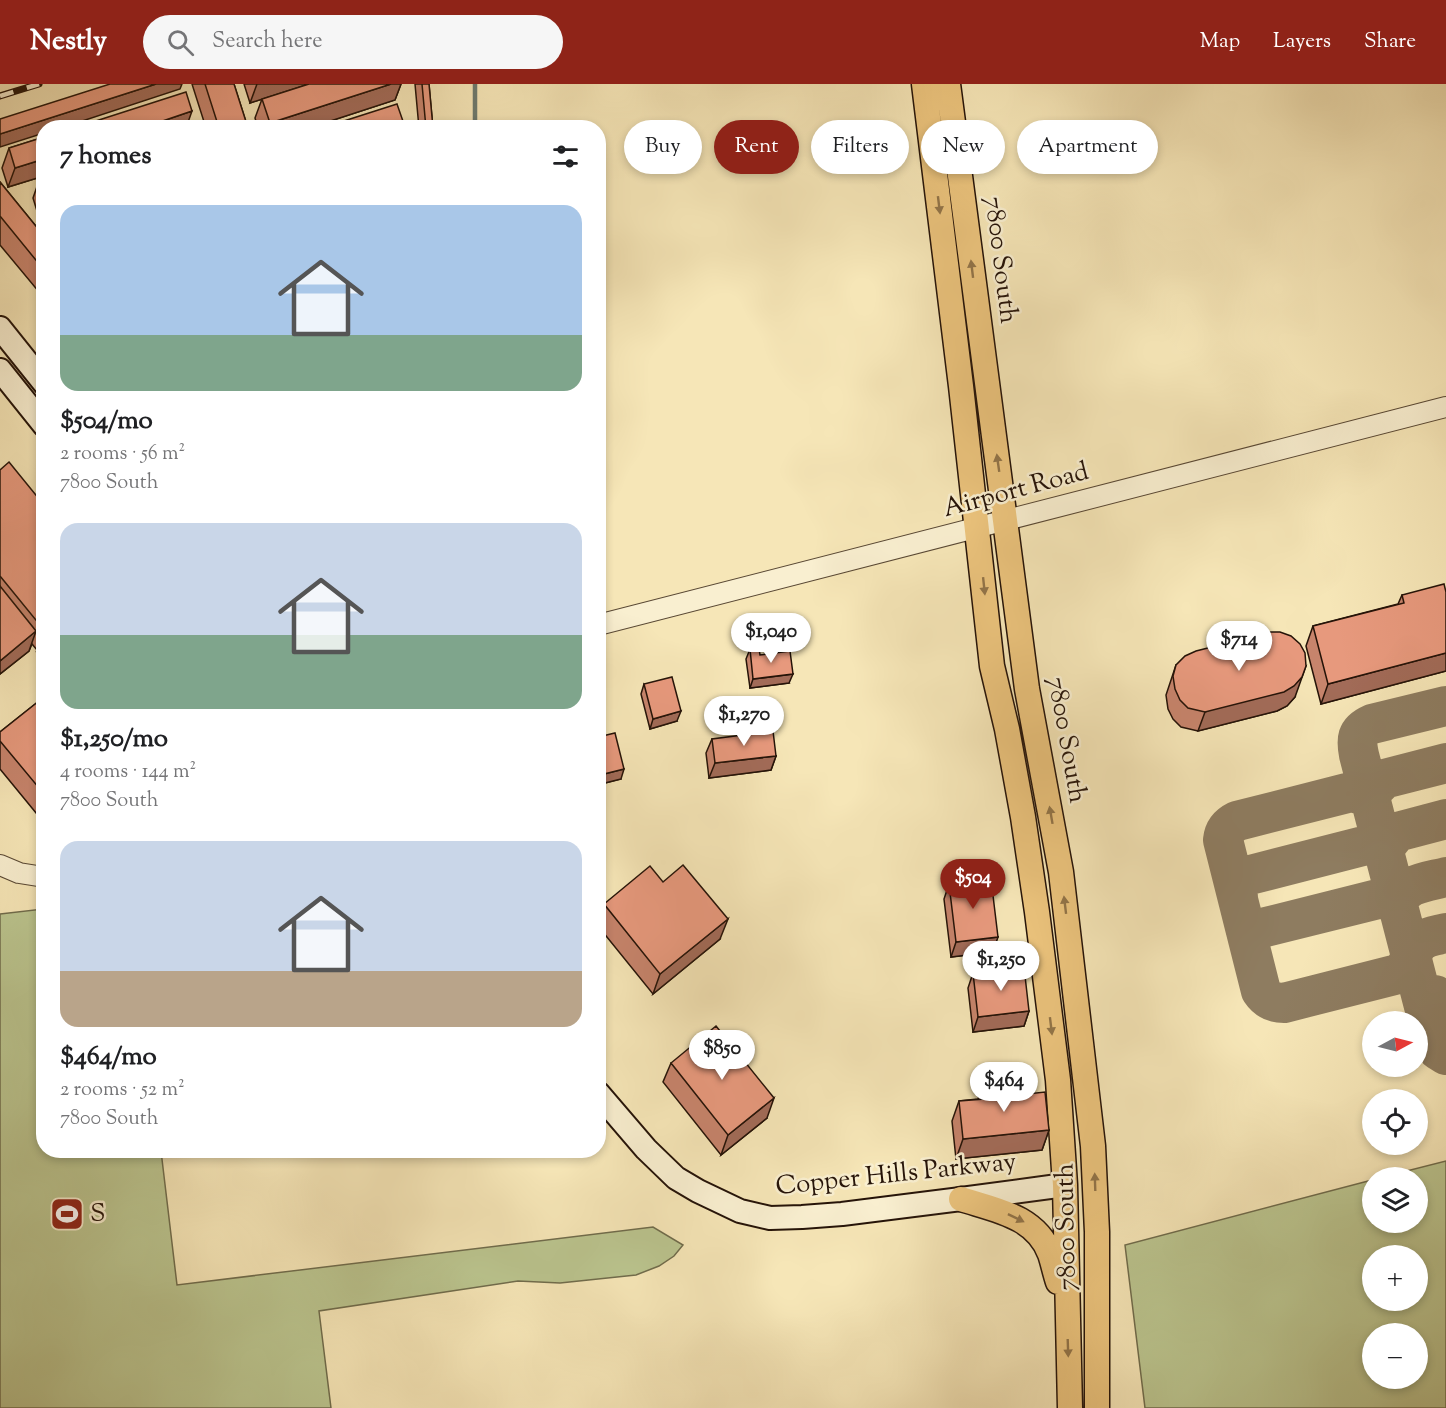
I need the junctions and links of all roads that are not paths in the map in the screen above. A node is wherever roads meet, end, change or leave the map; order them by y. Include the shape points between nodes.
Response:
1 (924, 84) edge
2 (948, 84) edge
3 (0, 328) edge
4 (0, 370) edge
5 (36, 373) edge
6 (1446, 407) edge
7 (36, 415) edge
8 (1006, 521) junction
9 (978, 528) junction
10 (606, 623) edge
11 (0, 866) edge
12 (36, 876) edge
13 (606, 1103) edge
14 (1065, 1185) junction
15 (961, 1199) junction
16 (1067, 1318) junction
17 (1096, 1366) junction
18 (1070, 1408) edge
19 (1097, 1408) edge

1 -> 9 main road, 7800 South
8 -> 2 main road, 7800 South
3 - 5 main road
4 - 7 main road
6 - 8 street, Airport Road
8 - 9 street, Airport Road
17 -> 8 main road, 7800 South via 1093,1146 1061,872 1027,689
9 - 10 street, Airport Road
9 -> 14 main road, 7800 South via 992,666 1021,806 1037,912 1058,1080
11 - 12 street
13 - 15 main road, Copper Hills Parkway via 645,1149 676,1178 740,1211 770,1218 802,1217
14 - 15 main road, Copper Hills Parkway
14 - 16 main road, 7800 South
14 - 17 main road via 1077,1191 1081,1202 1084,1274
15 -> 16 main road via 1014,1216 1034,1229 1050,1253
16 -> 18 main road, 7800 South
17 - 19 main road, 7800 South

